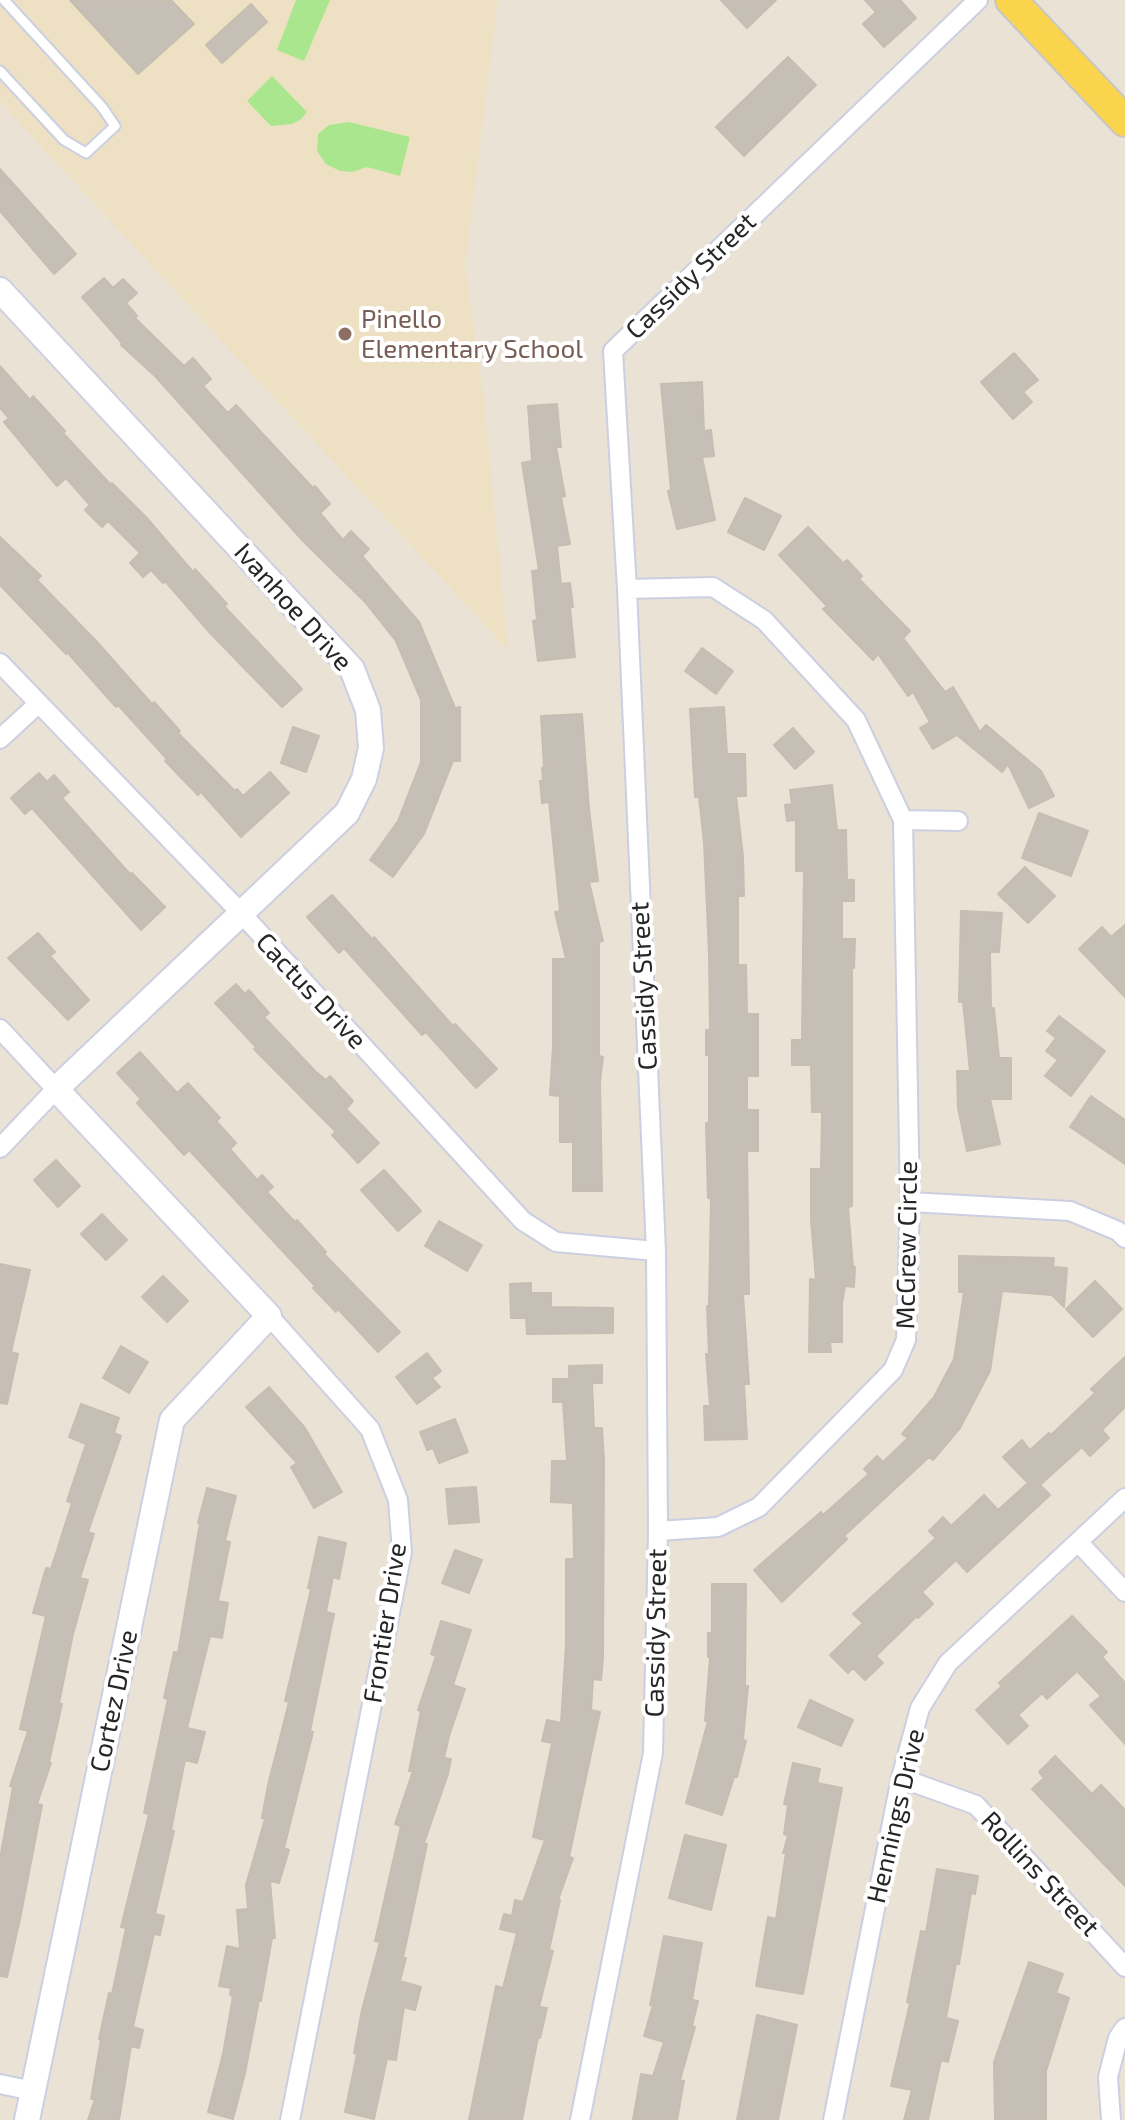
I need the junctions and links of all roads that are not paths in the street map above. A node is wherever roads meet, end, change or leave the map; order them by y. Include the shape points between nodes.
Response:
1 (4, 0) edge
2 (978, 0) edge
3 (1011, 0) edge
4 (0, 71) edge
5 (1125, 121) edge
6 (0, 290) edge
7 (627, 589) junction
8 (0, 663) edge
9 (38, 704) junction
10 (0, 739) edge
11 (903, 820) junction
12 (958, 821) dead end
13 (241, 913) junction
14 (0, 1029) edge
15 (56, 1089) junction
16 (0, 1148) edge
17 (910, 1202) junction
18 (1125, 1238) edge
19 (656, 1251) junction
20 (269, 1316) junction
21 (1125, 1498) edge
22 (658, 1531) junction
23 (1079, 1543) junction
24 (1125, 1592) edge
25 (901, 1778) junction
26 (1125, 1967) edge
27 (1125, 2028) edge
28 (0, 2084) edge
29 (33, 2091) junction
30 (27, 2120) edge
31 (290, 2120) edge
32 (580, 2120) edge
33 (833, 2120) edge
34 (1111, 2120) edge

1 - 4 lane via 115,126 86,153 64,140
2 - 7 street, Cassidy Street via 613,351
3 - 5 main road
6 - 13 street, Ivanhoe Drive via 352,669 368,710 371,748 364,779 347,813
7 - 11 street, McGrew Circle via 713,587 764,620 856,720
7 - 19 street, Cassidy Street
8 - 9 street, Cactus Drive
9 - 10 street
9 - 13 street, Cactus Drive
11 - 12 street
11 - 17 street, McGrew Circle
13 - 15 street, Ivanhoe Drive
13 - 19 street, Cactus Drive via 523,1221 556,1242
14 - 15 street, Frontier Drive
15 - 16 street, Ivanhoe Drive
15 - 20 street, Frontier Drive
17 - 18 street via 1070,1211
17 - 22 street, McGrew Circle via 906,1340 893,1370 759,1507 718,1527
19 - 22 street, Cassidy Street
20 - 29 street, Cortez Drive via 172,1420
20 - 31 street, Frontier Drive via 370,1429 398,1500 402,1552
21 - 23 street, Hennings Drive
22 - 32 street, Cassidy Street via 653,1753
23 - 24 street
23 - 25 street, Hennings Drive via 948,1663 920,1708
25 - 26 street, Rollins Street via 976,1805
25 - 33 street, Hennings Drive
27 - 34 street via 1108,2077
28 - 29 street
29 - 30 street, Cortez Drive

